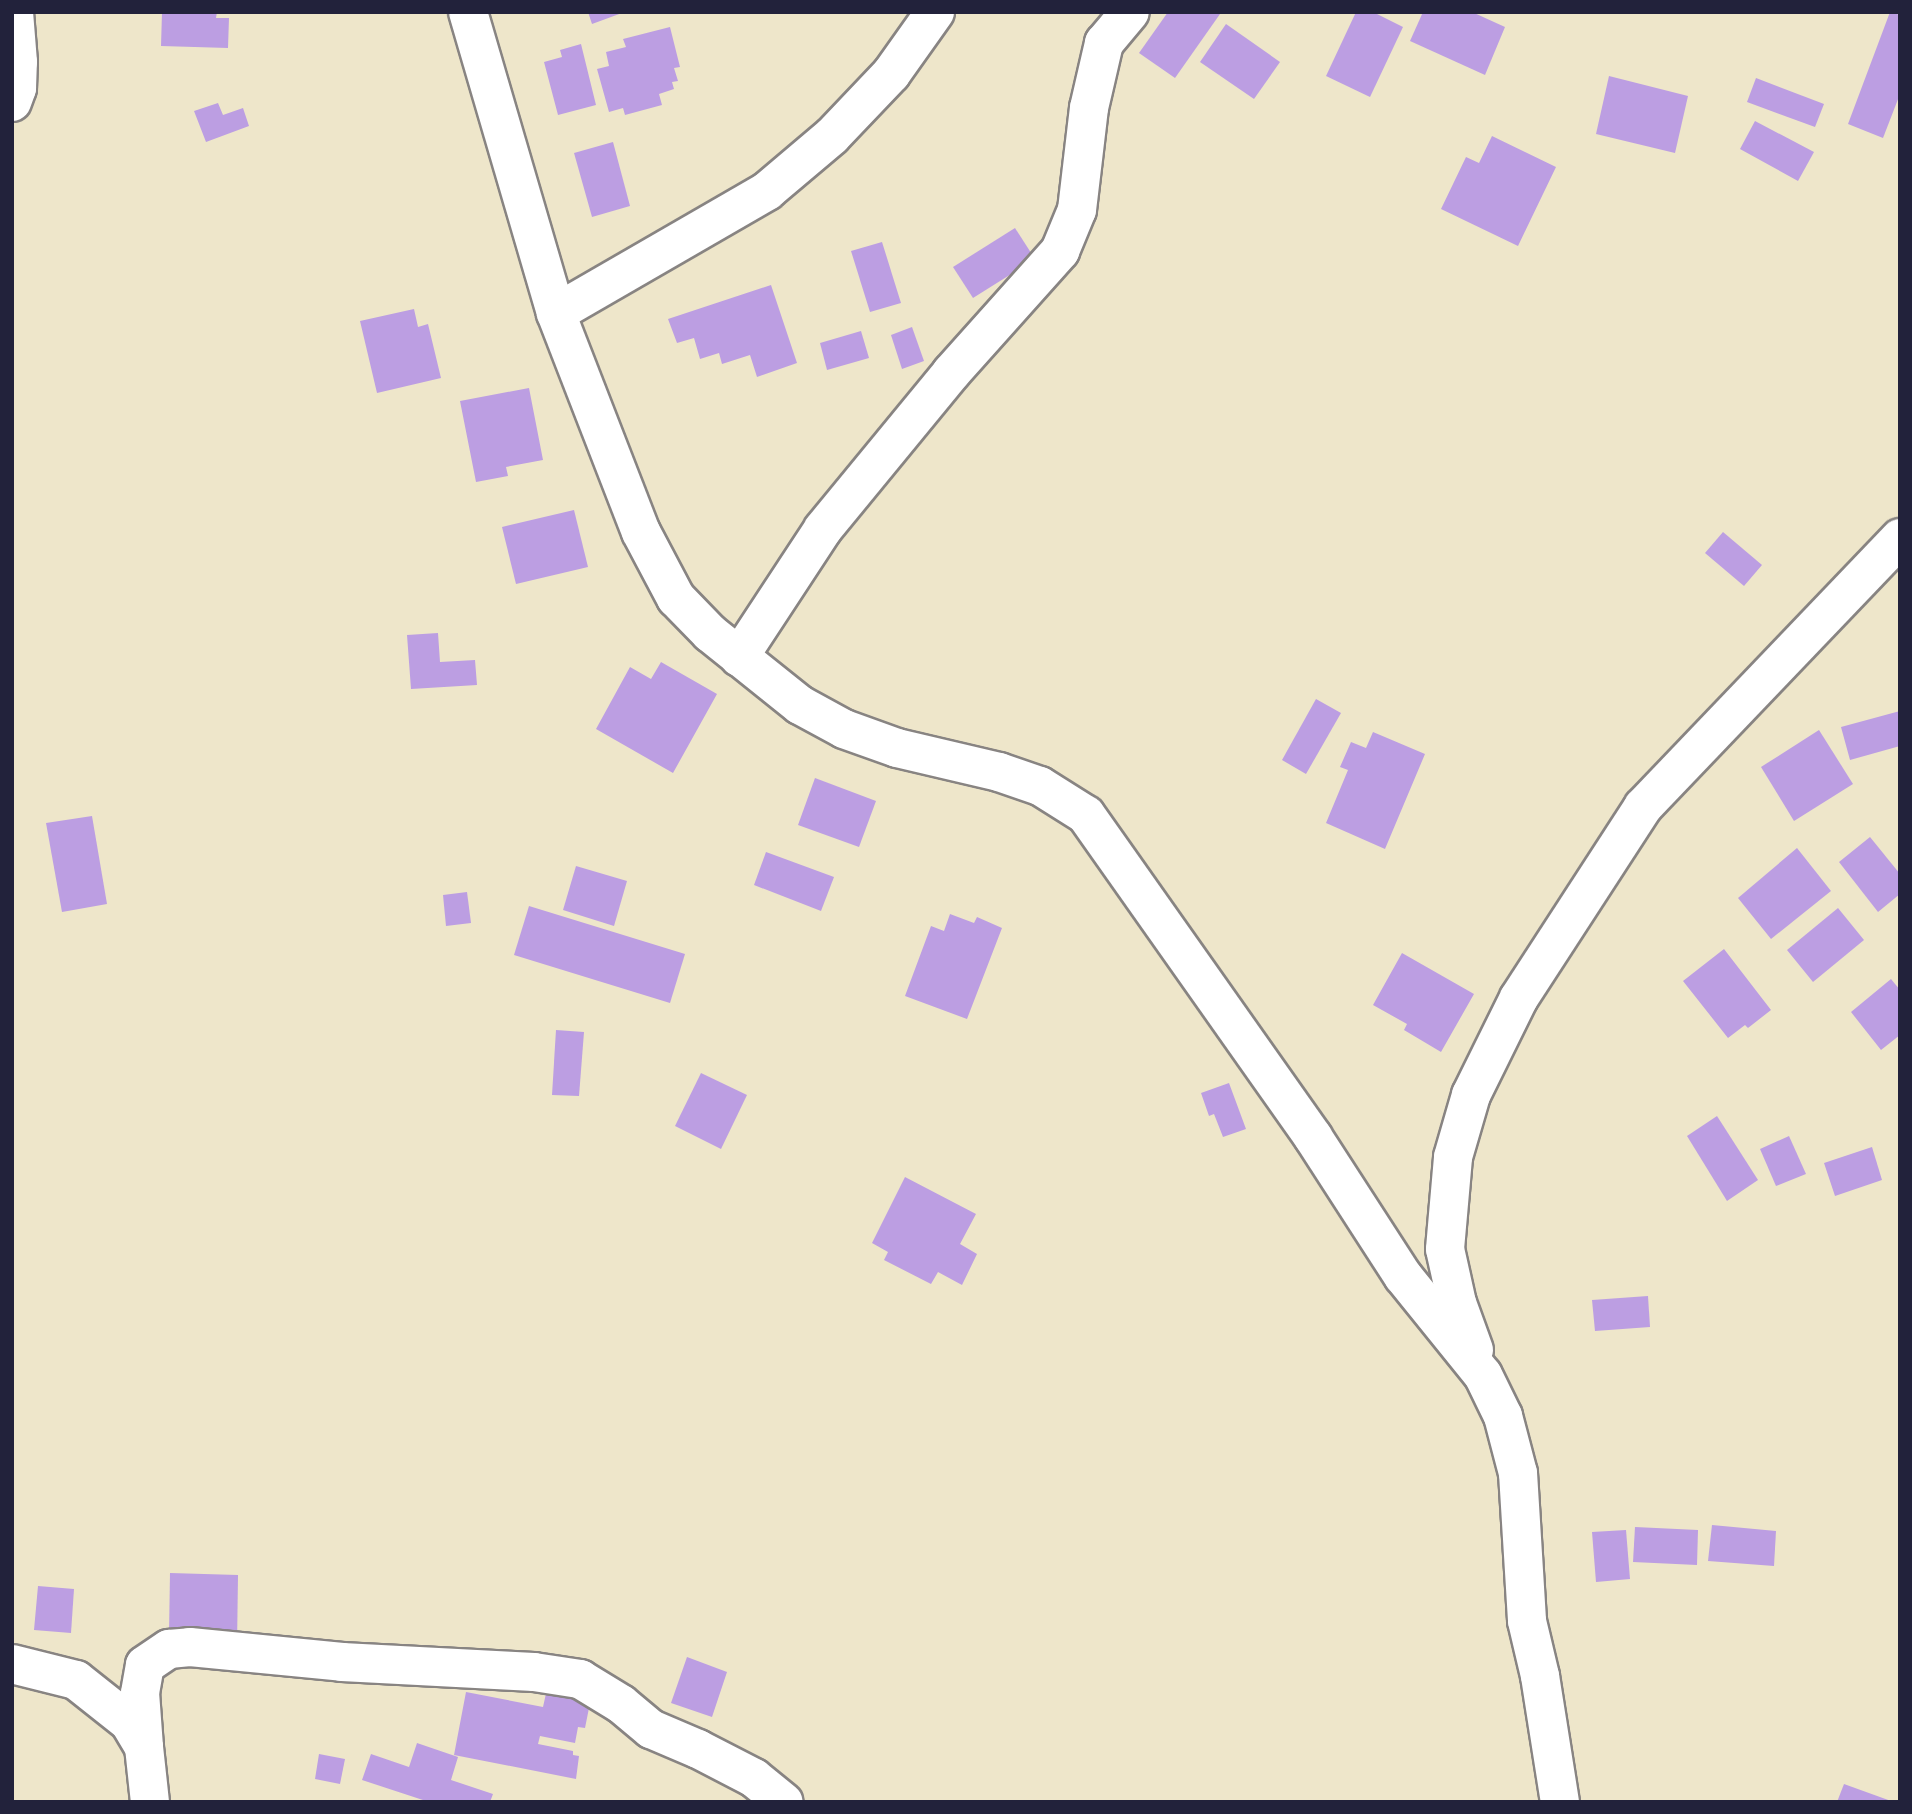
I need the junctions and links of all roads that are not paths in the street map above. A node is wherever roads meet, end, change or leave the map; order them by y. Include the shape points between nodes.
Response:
1 (14, 12) edge
2 (468, 12) edge
3 (935, 12) edge
4 (1130, 12) edge
5 (12, 102) edge
6 (556, 313) junction
7 (1900, 538) edge
8 (739, 657) junction
9 (1483, 1375) junction
10 (12, 1664) edge
11 (144, 1747) junction
12 (150, 1802) edge
13 (784, 1802) edge
14 (1560, 1802) edge

1 - 5 street via 18,88
2 - 6 street
3 - 6 street via 891,74 832,136 768,191
4 - 8 street via 1104,43 1089,108 1077,210 1060,251 951,373 823,529
6 - 8 street via 641,532 677,598
7 - 9 street via 1643,807 1519,998 1471,1096 1453,1157 1447,1207 1445,1249 1457,1303
8 - 9 street via 800,705 844,729 1040,786 1086,815 1313,1137 1403,1276
9 - 14 street via 1503,1416 1518,1473 1527,1621
10 - 11 street via 76,1680 129,1722
11 - 12 street
11 - 13 street via 140,1693 145,1665 169,1649 534,1672 580,1679 651,1729 754,1778

